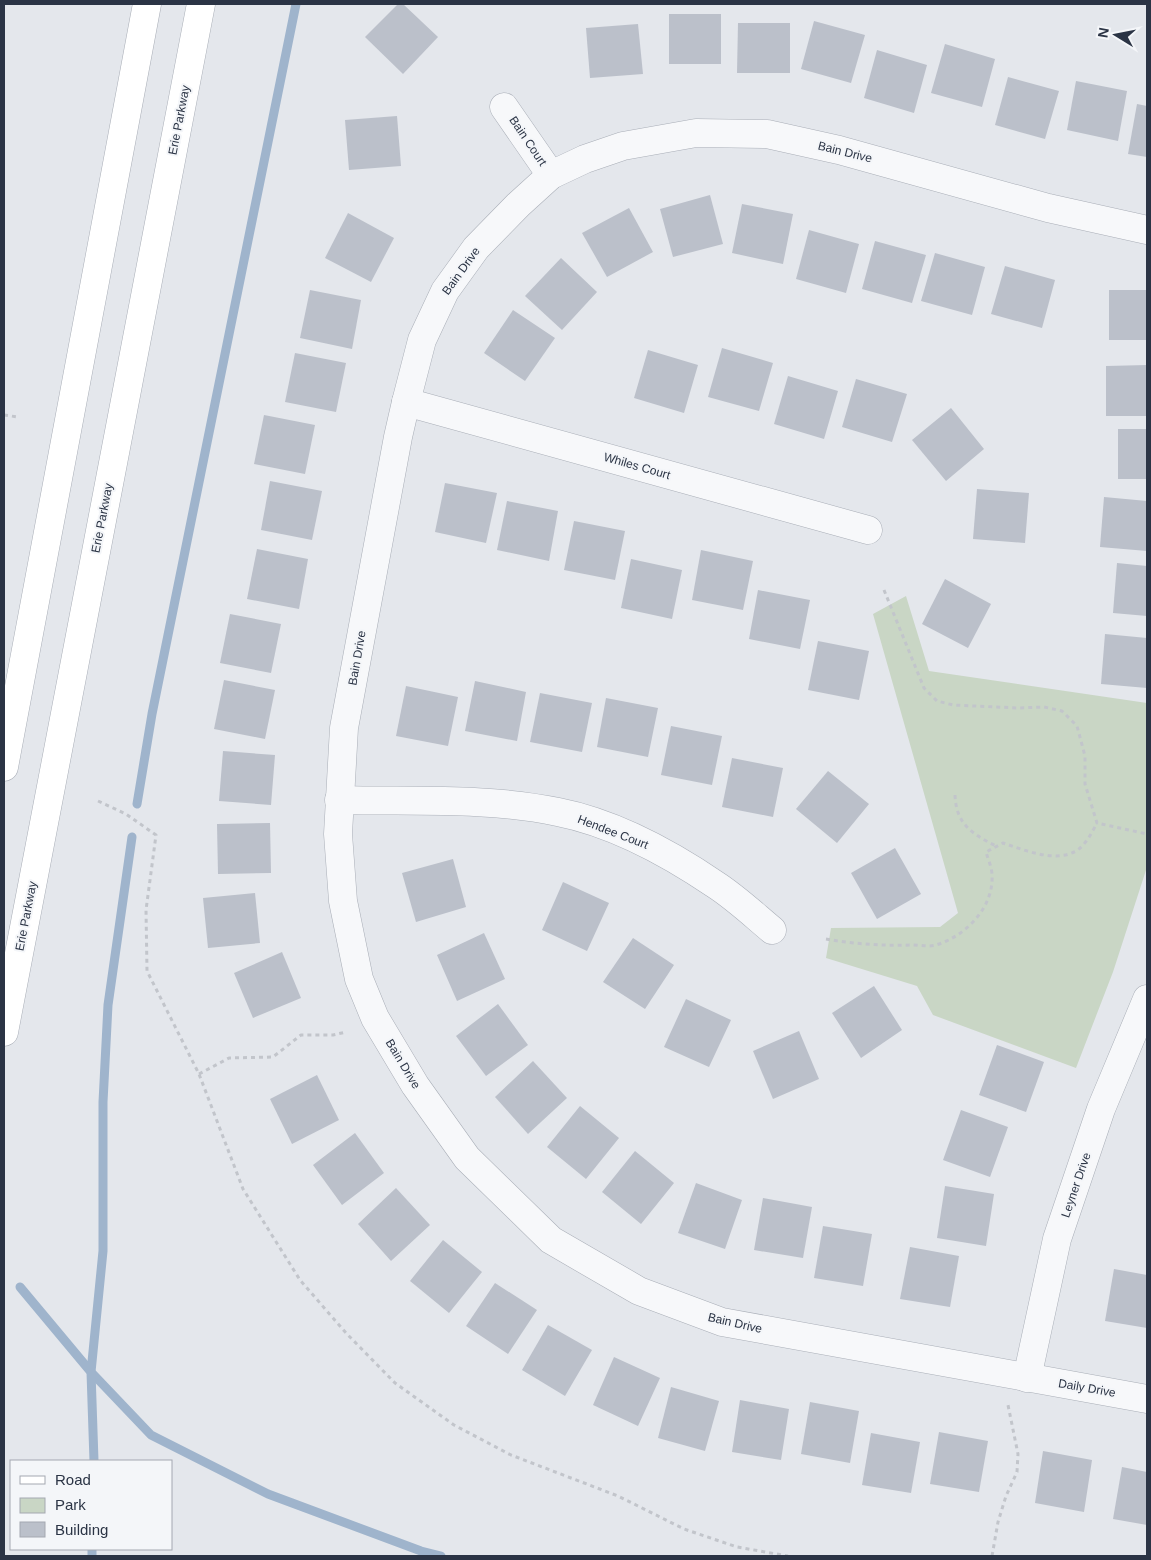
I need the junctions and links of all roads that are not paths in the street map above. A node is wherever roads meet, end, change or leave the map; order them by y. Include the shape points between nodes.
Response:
1 (147, 4) edge
2 (201, 4) edge
3 (504, 106) dead end
4 (551, 175) junction
5 (1147, 230) edge
6 (406, 402) junction
7 (868, 530) dead end
8 (4, 767) edge
9 (339, 800) junction
10 (772, 930) dead end
11 (1147, 998) edge
12 (4, 1032) edge
13 (1027, 1378) junction
14 (1147, 1399) edge

1 - 8 main road
2 - 12 main road, Erie Parkway
3 - 4 street, Bain Court
4 - 5 street, Bain Drive via 623,146 696,132 766,134 839,150 1048,208
4 - 6 street, Bain Drive via 476,248 444,291 422,340
6 - 7 street, Whiles Court
6 - 9 street, Bain Drive via 344,728
9 - 10 street, Hendee Court via 498,803 559,812 606,826 654,848 717,885
9 - 13 street, Bain Drive via 343,901 359,979 375,1018 415,1086 467,1158 551,1240 639,1291 722,1322
11 - 13 street, Leyner Drive via 1101,1109 1057,1239
13 - 14 street, Daily Drive

